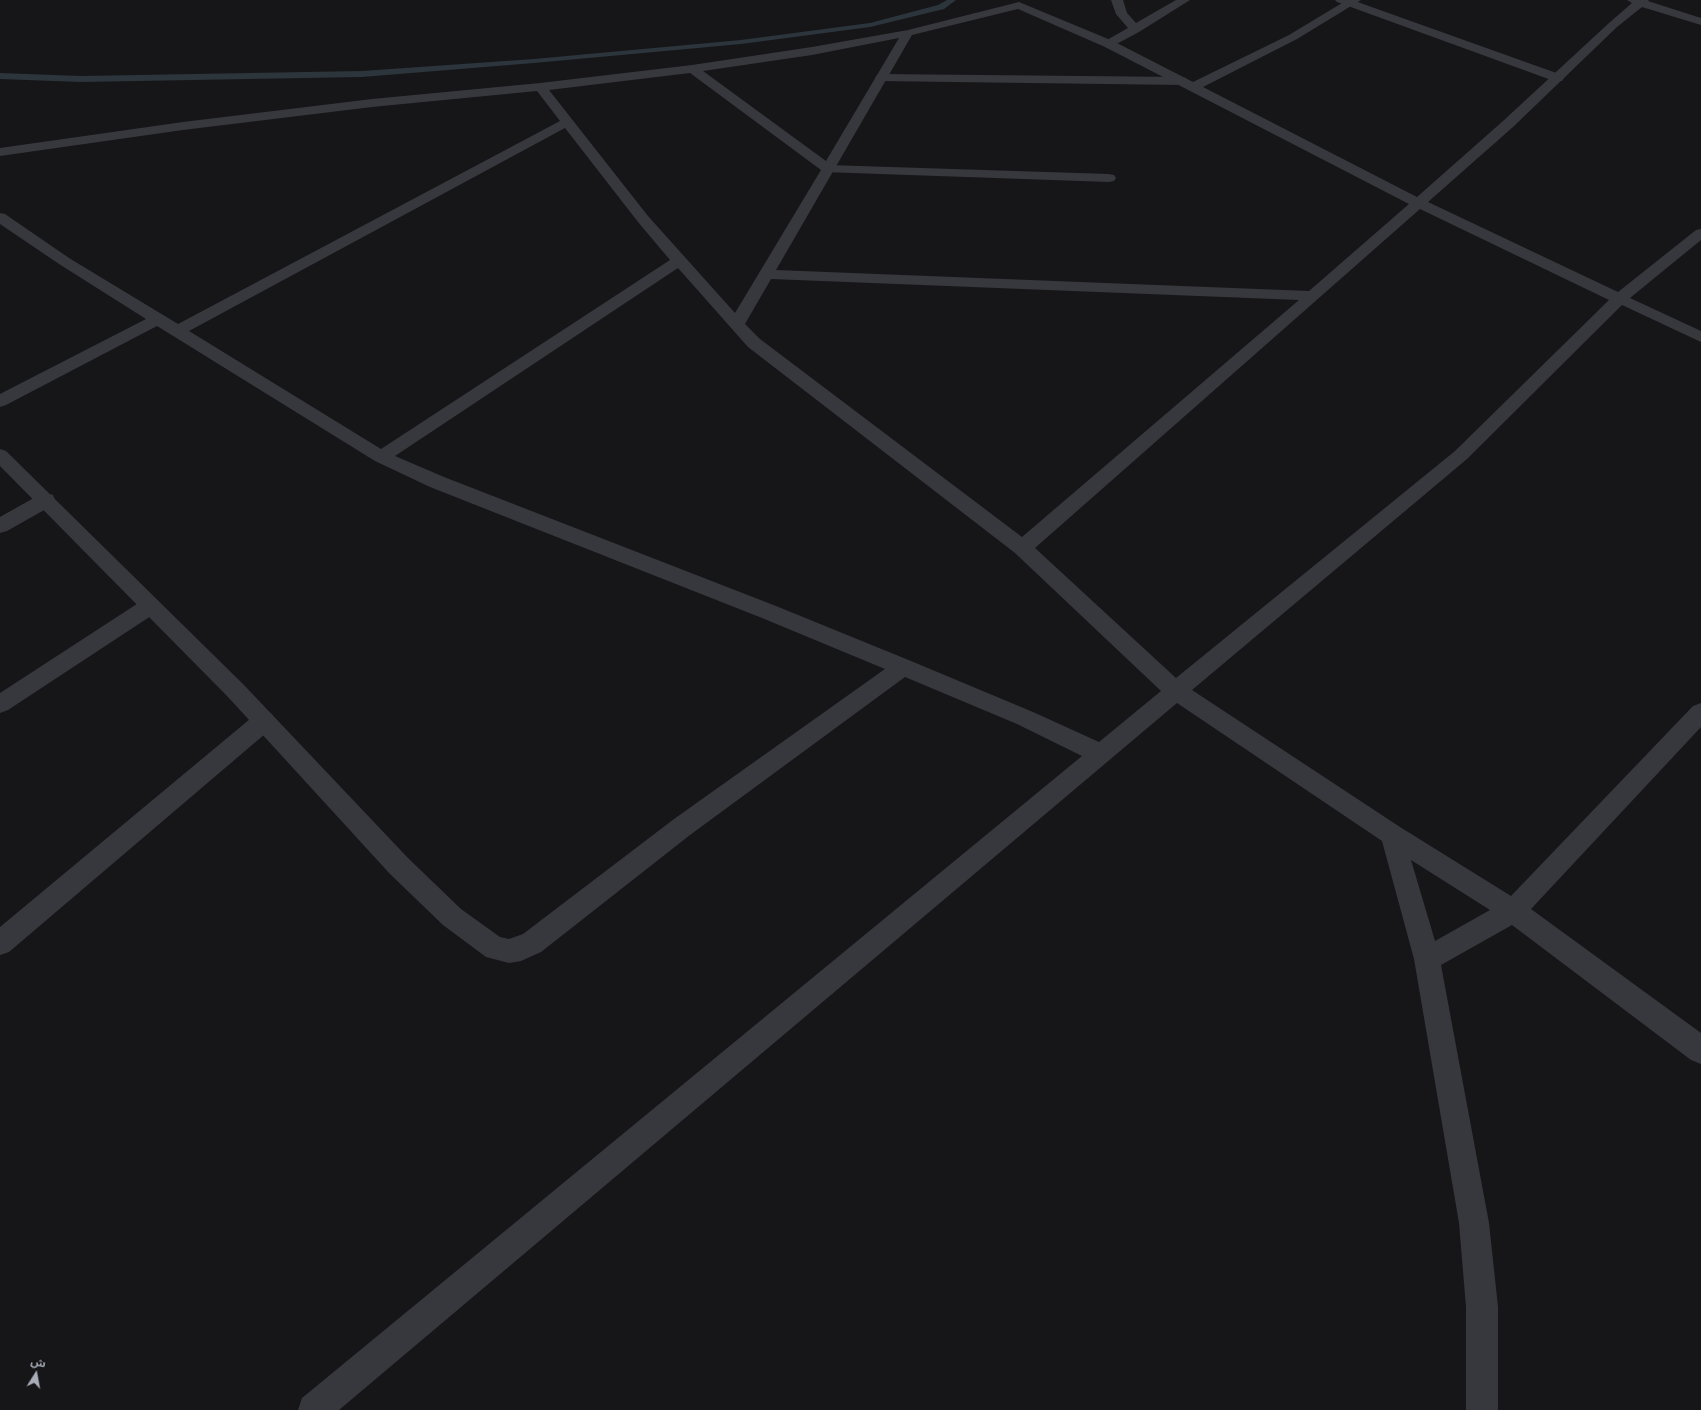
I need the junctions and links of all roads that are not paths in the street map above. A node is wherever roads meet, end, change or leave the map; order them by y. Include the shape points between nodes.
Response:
1 (1117, 0) edge
2 (1184, 0) edge
3 (1349, 1) edge
4 (1639, 1) edge
5 (1014, 2) edge
6 (1701, 22) edge
7 (1135, 30) junction
8 (908, 33) junction
9 (1109, 44) junction
10 (692, 69) junction
11 (881, 78) junction
12 (1558, 78) junction
13 (1188, 84) junction
14 (540, 87) junction
15 (566, 122) junction
16 (0, 152) edge
17 (828, 169) junction
18 (1109, 178) dead end
19 (1418, 203) junction
20 (0, 217) edge
21 (1701, 233) edge
22 (680, 260) junction
23 (766, 274) junction
24 (1313, 296) junction
25 (1620, 298) junction
26 (158, 319) junction
27 (737, 324) junction
28 (177, 331) junction
29 (1701, 337) edge
30 (0, 401) edge
31 (0, 455) edge
32 (381, 457) junction
33 (46, 500) junction
34 (0, 526) edge
35 (1022, 548) junction
36 (150, 606) junction
37 (903, 667) junction
38 (1176, 690) junction
39 (0, 704) edge
40 (1701, 712) edge
41 (264, 721) junction
42 (1101, 754) junction
43 (1392, 835) junction
44 (1513, 911) junction
45 (0, 943) edge
46 (1427, 959) junction
47 (1701, 1050) edge
48 (314, 1410) edge
49 (1482, 1410) edge

1 - 7 street via 1122,14
2 - 7 street
3 - 12 street
3 - 13 street via 1293,37
4 - 6 street
4 - 12 street
5 - 8 street
5 - 9 street
7 - 9 street
8 - 10 street
8 - 11 street
9 - 13 street
10 - 14 street
10 - 17 street
11 - 13 street
11 - 17 street
12 - 19 street
13 - 19 street
14 - 15 street
14 - 16 street via 372,103
15 - 22 street via 643,219
15 - 28 street
17 - 18 street
17 - 23 street
19 - 24 street
19 - 25 street
20 - 26 street via 64,261
21 - 25 street
22 - 27 street
22 - 32 street
23 - 24 street
23 - 27 street
24 - 35 street
25 - 29 street
25 - 38 street via 1461,455
26 - 28 street
26 - 30 street
27 - 35 street via 754,343
28 - 32 street
31 - 33 street
32 - 37 street via 437,482
33 - 34 street
33 - 36 street
35 - 38 street
36 - 39 street
36 - 41 street
37 - 41 street via 682,827 532,943 521,949 509,951 495,948 452,917 399,866
37 - 42 street via 1025,718
38 - 42 street
38 - 43 street
40 - 44 street
41 - 45 street
42 - 48 street
43 - 44 street
43 - 46 street
44 - 46 street
44 - 47 street
46 - 49 street via 1474,1223 1482,1307

